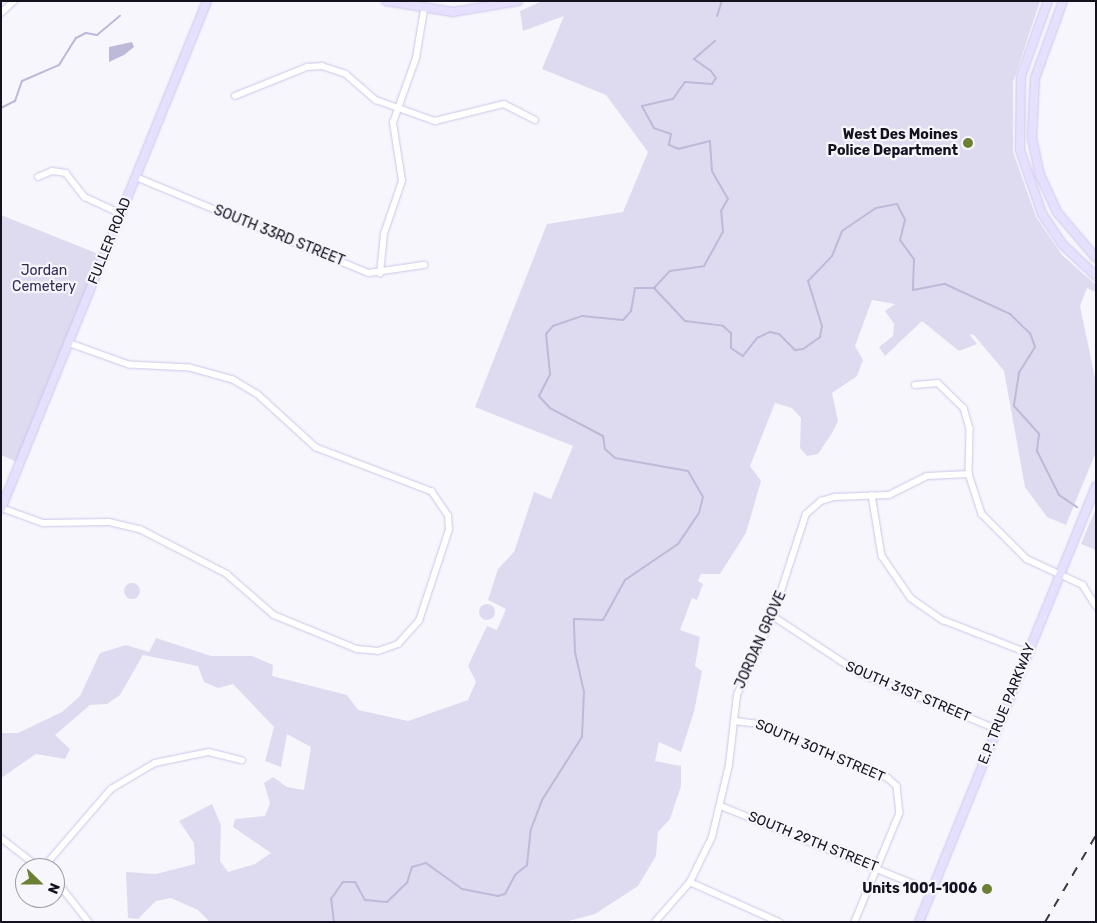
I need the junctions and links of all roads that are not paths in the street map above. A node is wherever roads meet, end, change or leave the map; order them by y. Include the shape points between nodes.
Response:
1 (14, 1) edge
2 (207, 1) edge
3 (386, 1) edge
4 (518, 1) edge
5 (1048, 1) edge
6 (1063, 1) edge
7 (424, 10) junction
8 (1, 12) edge
9 (235, 96) dead end
10 (398, 108) junction
11 (535, 120) dead end
12 (38, 177) dead end
13 (136, 177) junction
14 (121, 214) junction
15 (1096, 258) edge
16 (424, 265) dead end
17 (380, 274) junction
18 (1096, 276) edge
19 (68, 343) junction
20 (915, 385) dead end
21 (969, 474) junction
22 (1096, 487) edge
23 (872, 495) junction
24 (2, 509) edge
25 (1061, 573) junction
26 (1096, 606) edge
27 (773, 616) junction
28 (1028, 653) junction
29 (735, 721) junction
30 (997, 729) junction
31 (242, 760) dead end
32 (722, 806) junction
33 (1, 838) edge
34 (28, 858) edge
35 (51, 858) edge
36 (878, 868) junction
37 (690, 882) junction
38 (931, 891) junction
39 (65, 892) edge
40 (89, 922) edge
41 (655, 922) edge
42 (779, 922) edge
43 (856, 922) edge
44 (919, 922) edge

1 - 8 street
2 - 13 main road, FULLER ROAD
3 - 7 main road
4 - 7 main road via 469,11
5 - 18 main road via 1019,88 1020,150 1042,214 1062,244
6 - 15 main road via 1035,78 1032,138 1040,175 1057,212
7 - 10 street via 416,58
9 - 10 street via 302,69 322,66 339,70 368,95
10 - 11 street via 442,122 504,104
10 - 17 street via 393,130 402,181 384,234
12 - 14 street via 57,170 66,173 86,196
13 - 14 main road, FULLER ROAD
13 - 17 street, SOUTH 33RD STREET
14 - 19 main road, FULLER ROAD
16 - 17 street
19 - 24 main road, FULLER ROAD
19 - 24 street via 129,365 190,368 233,380 258,395 316,448 432,492 448,516 446,544 414,630 398,644 382,650 357,649 274,615 227,574 140,529 108,522 43,523
20 - 21 street via 938,383 964,408 970,429
21 - 23 street, JORDAN GROVE via 927,476 898,493
21 - 25 street via 978,506 999,534 1027,559
22 - 25 main road, E.P. TRUE PARKWAY
23 - 27 street, JORDAN GROVE via 835,497 811,508 802,522
23 - 28 street via 882,556 911,598 943,620
25 - 26 street via 1083,585
25 - 28 main road, E.P. TRUE PARKWAY
27 - 29 street, JORDAN GROVE via 740,686
27 - 30 street, SOUTH 31ST STREET via 859,673
28 - 30 main road, E.P. TRUE PARKWAY
29 - 32 street, JORDAN GROVE
29 - 36 street, SOUTH 30TH STREET via 759,724 888,778 900,793 900,813
30 - 38 main road, E.P. TRUE PARKWAY
31 - 35 street via 209,752 155,762 111,789
32 - 36 street, SOUTH 29TH STREET
32 - 37 street, JORDAN GROVE
33 - 34 street
36 - 38 street, SOUTH 29TH STREET
36 - 43 street
37 - 41 street, JORDAN GROVE
37 - 42 street
38 - 44 main road, E.P. TRUE PARKWAY
39 - 40 street

